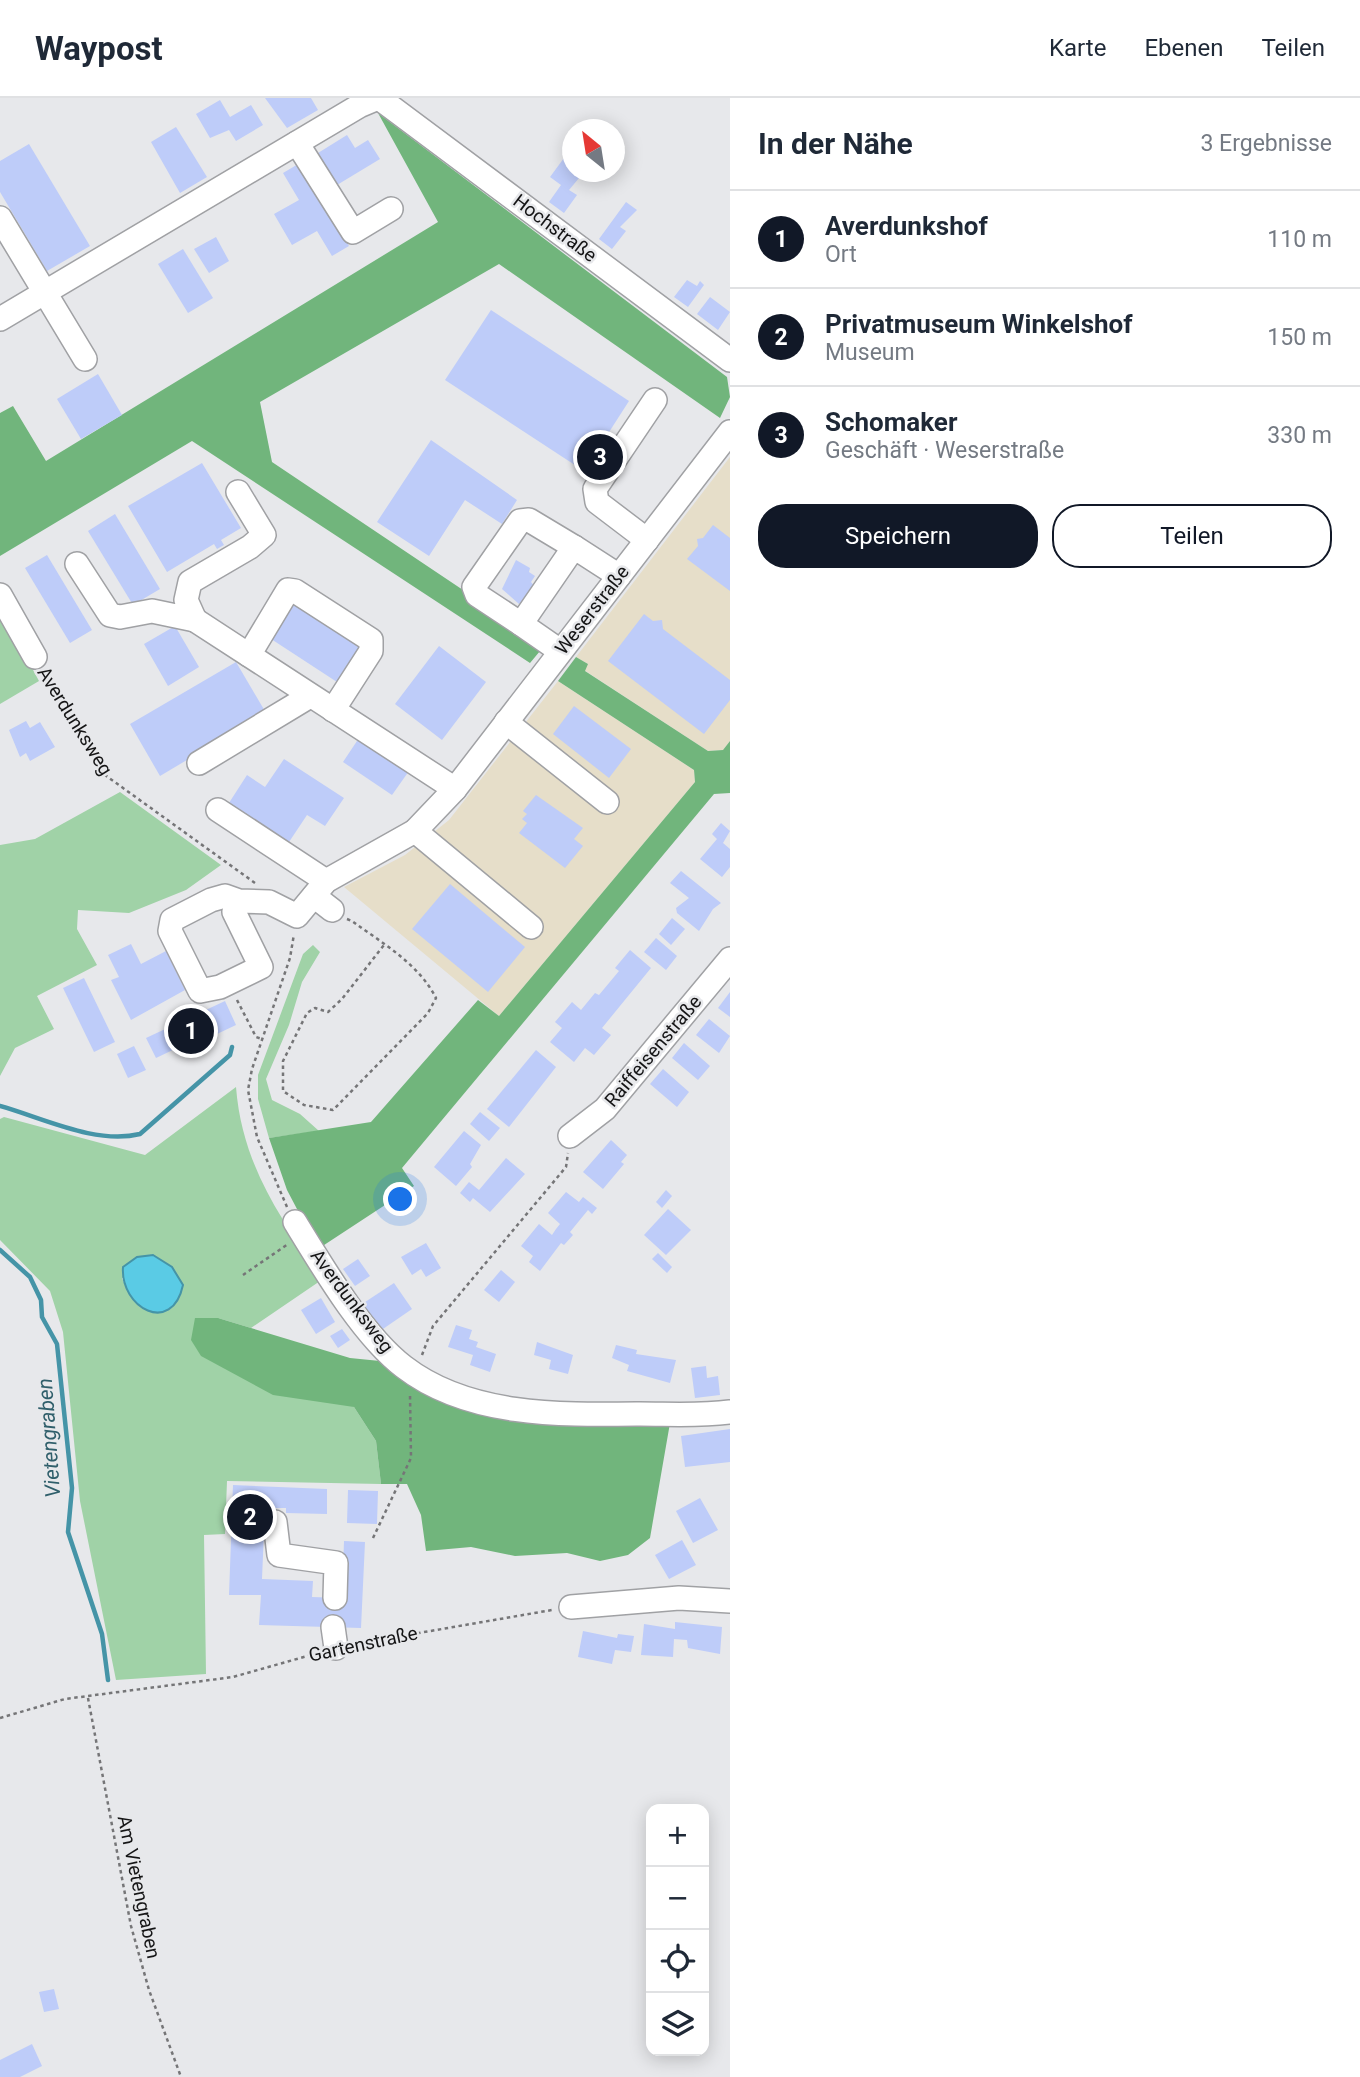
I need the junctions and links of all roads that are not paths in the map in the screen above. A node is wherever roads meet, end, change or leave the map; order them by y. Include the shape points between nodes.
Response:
1 (375, 99) edge
2 (297, 143) junction
3 (391, 209) dead end
4 (3, 230) edge
5 (44, 293) junction
6 (0, 319) edge
7 (85, 359) dead end
8 (730, 360) edge
9 (655, 401) dead end
10 (730, 432) edge
11 (238, 492) dead end
12 (647, 540) junction
13 (574, 547) junction
14 (77, 564) dead end
15 (618, 576) junction
16 (0, 595) edge
17 (195, 620) junction
18 (521, 624) junction
19 (560, 652) junction
20 (249, 655) junction
21 (35, 657) road end
22 (310, 696) junction
23 (333, 710) junction
24 (506, 722) junction
25 (199, 763) dead end
26 (455, 789) junction
27 (607, 802) dead end
28 (218, 810) dead end
29 (415, 831) junction
30 (324, 896) junction
31 (239, 901) junction
32 (531, 927) dead end
33 (730, 959) edge
34 (570, 1136) road end
35 (299, 1228) road end
36 (730, 1412) edge
37 (275, 1522) dead end
38 (335, 1598) dead end
39 (730, 1601) edge
40 (571, 1607) road end

1 - 2 street, Hochstraße
1 - 8 street, Hochstraße
2 - 3 street via 353,232
2 - 5 street, Hochstraße
4 - 5 street
5 - 6 street, Hochstraße
5 - 7 street
9 - 12 street via 595,489 597,502
10 - 12 street, Weserstraße
11 - 17 street via 264,535 190,582 186,600
12 - 15 street, Weserstraße
13 - 15 street
13 - 18 street
13 - 18 street via 529,520 520,522 474,587 477,595
14 - 17 street via 110,615 152,611
15 - 19 street, Weserstraße
16 - 21 street, Averdunksweg
17 - 20 street
18 - 19 street
19 - 24 street, Weserstraße
20 - 22 street
20 - 23 street via 288,590 295,590 371,640 371,651
22 - 23 street
22 - 25 street
23 - 26 street
24 - 26 street, Weserstraße
24 - 27 street
26 - 29 street, Weserstraße
28 - 30 street
29 - 30 street, Weserstraße
29 - 32 street
30 - 31 street, Weserstraße via 297,916 269,902
31 - 31 street via 225,896 172,920 170,931 200,991 220,987 261,967 234,912
33 - 34 street, Raiffeisenstraße via 605,1109
35 - 36 street, Averdunksweg via 386,1350 415,1374 467,1399 575,1415
37 - 38 street via 279,1555 336,1563
39 - 40 street via 679,1598

